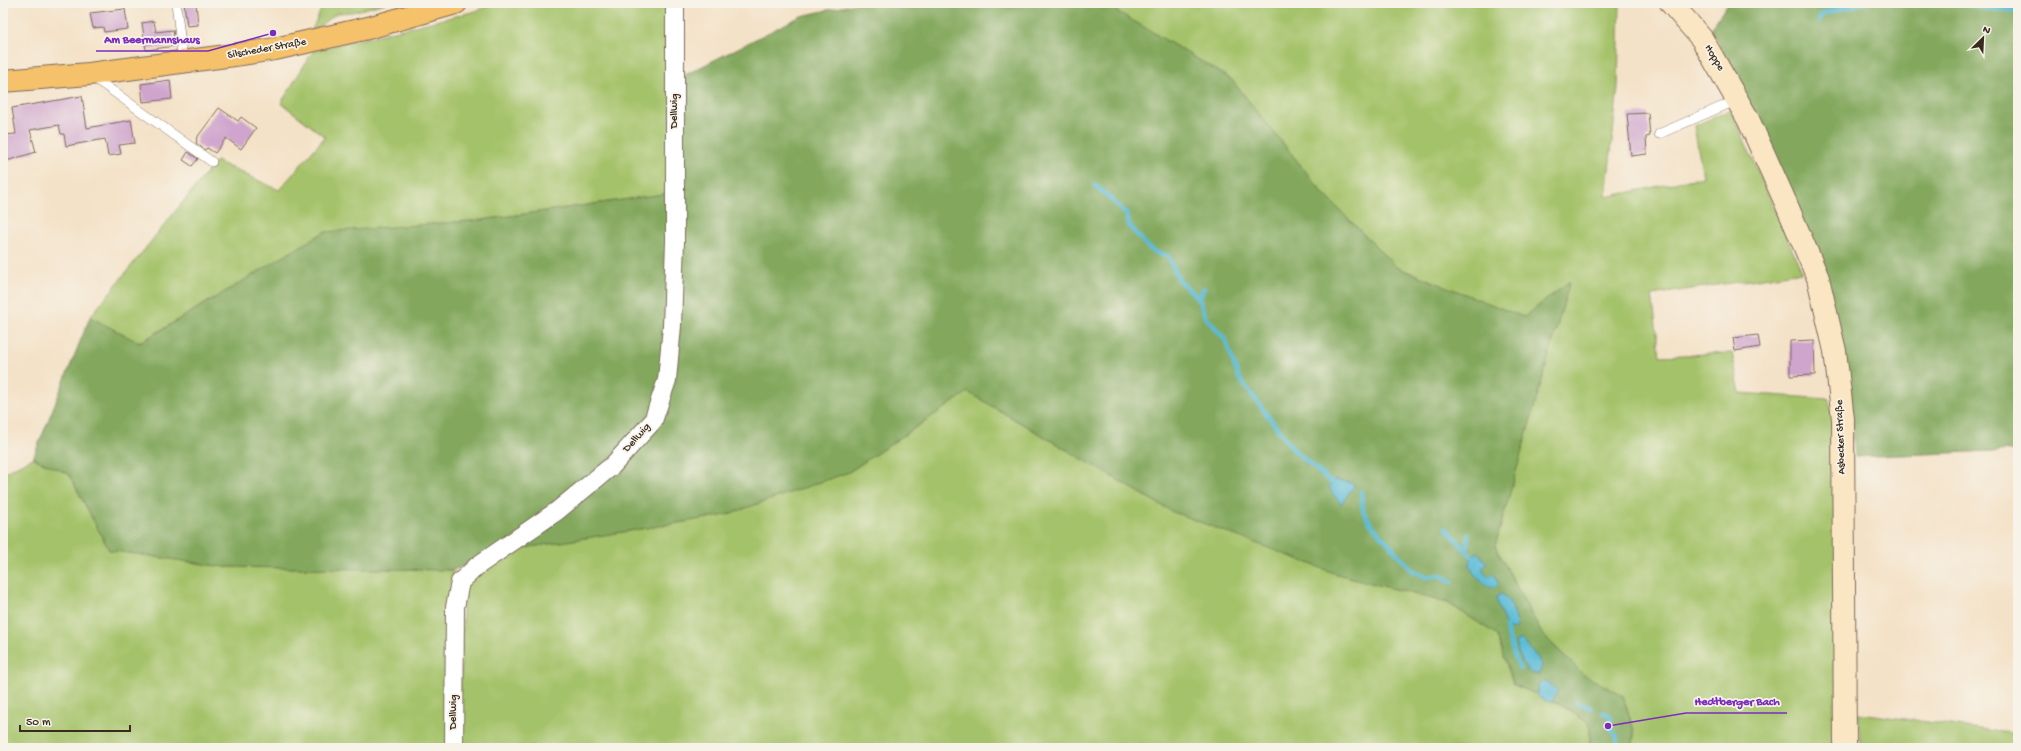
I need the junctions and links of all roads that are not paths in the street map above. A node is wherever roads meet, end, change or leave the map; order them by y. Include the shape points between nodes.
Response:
1 (176, 3) edge
2 (456, 3) edge
3 (675, 3) edge
4 (1671, 3) edge
5 (183, 62) junction
6 (89, 74) junction
7 (3, 81) edge
8 (1738, 100) junction
9 (1748, 119) joint
10 (1659, 134) dead end
11 (212, 162) dead end
12 (454, 748) edge
13 (1845, 748) edge

1 - 5 lane
2 - 5 main road, Silscheder Straße via 322,40 234,56
3 - 12 street, Dellwig via 675,242 667,380 653,421 612,466 557,511 477,566 460,582 455,606
4 - 8 main road, Hoppe via 1702,39
5 - 6 main road, Silscheder Straße
6 - 7 main road, Silscheder Straße
6 - 11 lane
8 - 9 main road, Hoppe
8 - 10 lane
9 - 13 main road, Asbecker Straße via 1818,278 1835,351 1843,419

